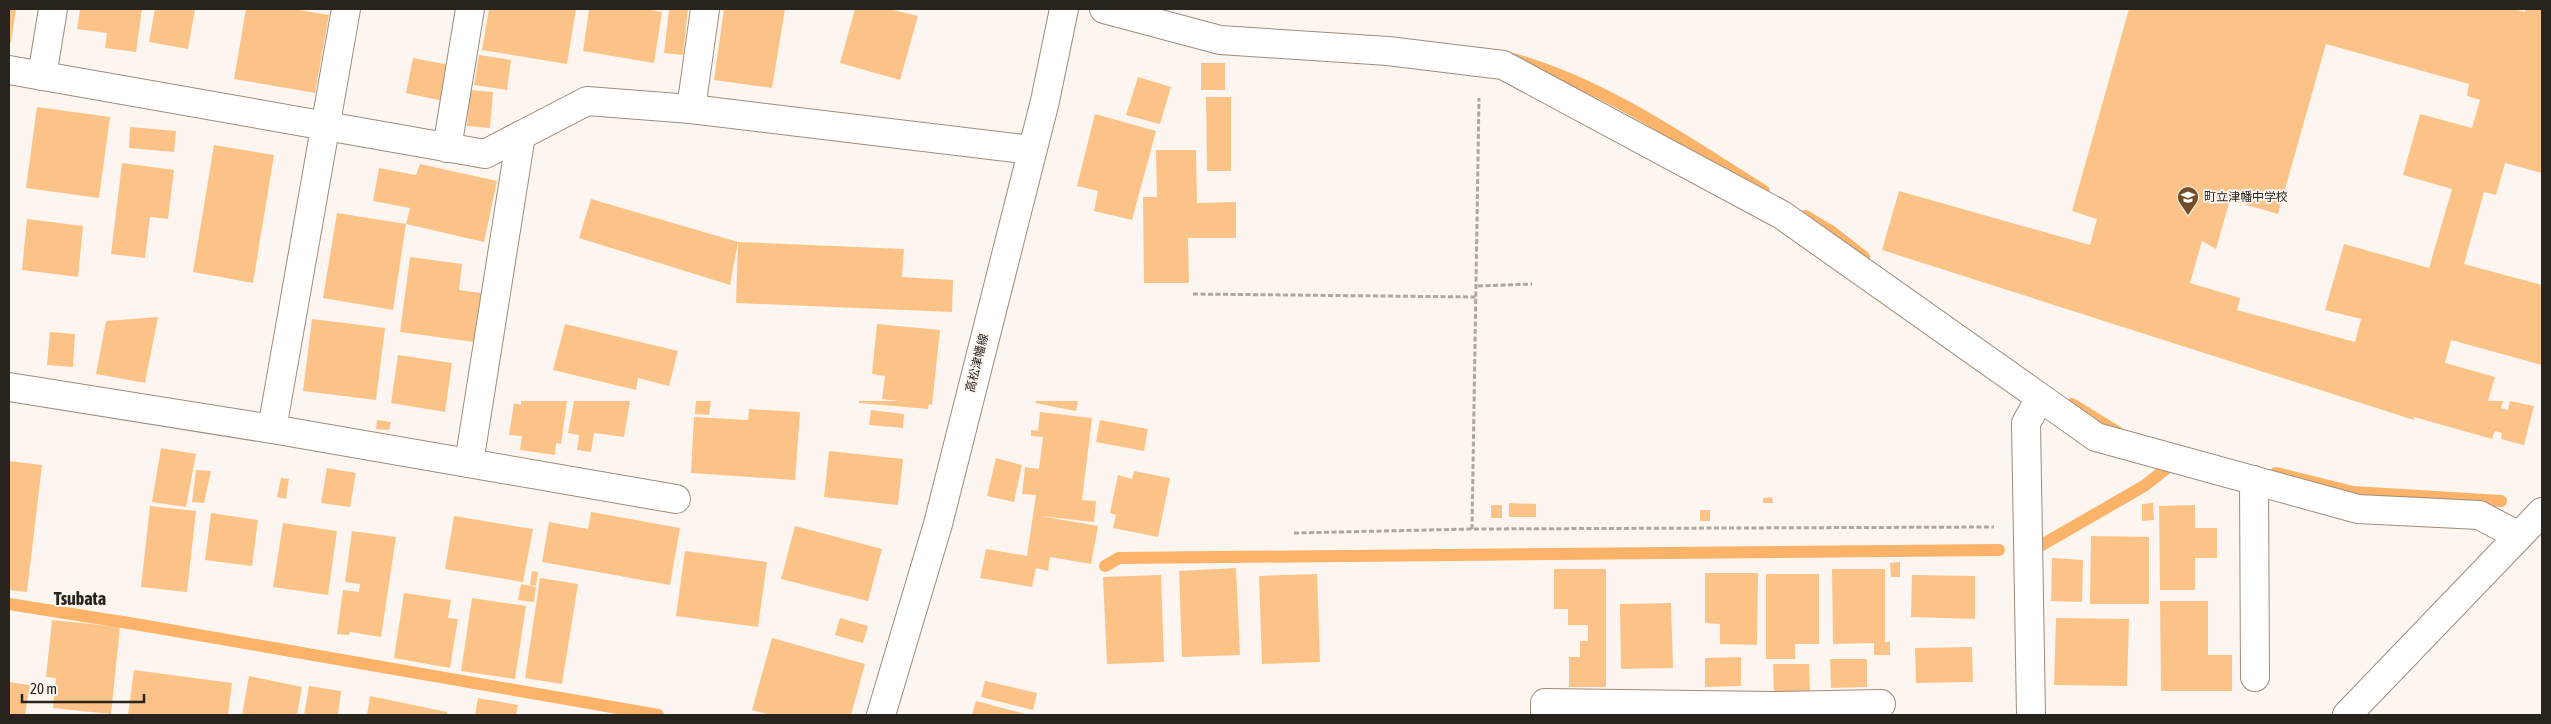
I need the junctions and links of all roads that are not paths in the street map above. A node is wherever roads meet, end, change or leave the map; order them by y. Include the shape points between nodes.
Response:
1 (53, 9) edge
2 (346, 9) edge
3 (470, 9) edge
4 (705, 9) edge
5 (1064, 9) edge
6 (1104, 9) edge
7 (9, 70) edge
8 (42, 76) junction
9 (691, 110) junction
10 (324, 126) junction
11 (521, 135) junction
12 (448, 148) junction
13 (1031, 150) junction
14 (9, 387) edge
15 (2040, 398) junction
16 (272, 429) junction
17 (469, 463) junction
18 (2254, 480) junction
19 (676, 499) dead end
20 (2542, 512) edge
21 (2519, 536) junction
22 (2255, 677) dead end
23 (1881, 704) dead end
24 (1774, 711) edge
25 (881, 715) edge
26 (1545, 715) edge
27 (2030, 715) edge
28 (2346, 715) edge

1 - 8 street
2 - 10 street
3 - 12 street
4 - 9 street
5 - 13 street, 高松津幡線
6 - 15 street via 1220,40 1388,51 1503,65 1782,215
7 - 8 street
8 - 10 street
9 - 11 street via 588,101
9 - 13 street
10 - 12 street
10 - 16 street
11 - 12 street via 485,154
11 - 17 street
13 - 25 street, 高松津幡線 via 938,524
14 - 16 street
15 - 18 street via 2096,437
15 - 27 street via 2026,422
16 - 17 street
17 - 19 street
18 - 21 street via 2358,509 2479,515
18 - 22 street
20 - 21 street
21 - 28 street
23 - 24 street
24 - 26 street via 1545,703

